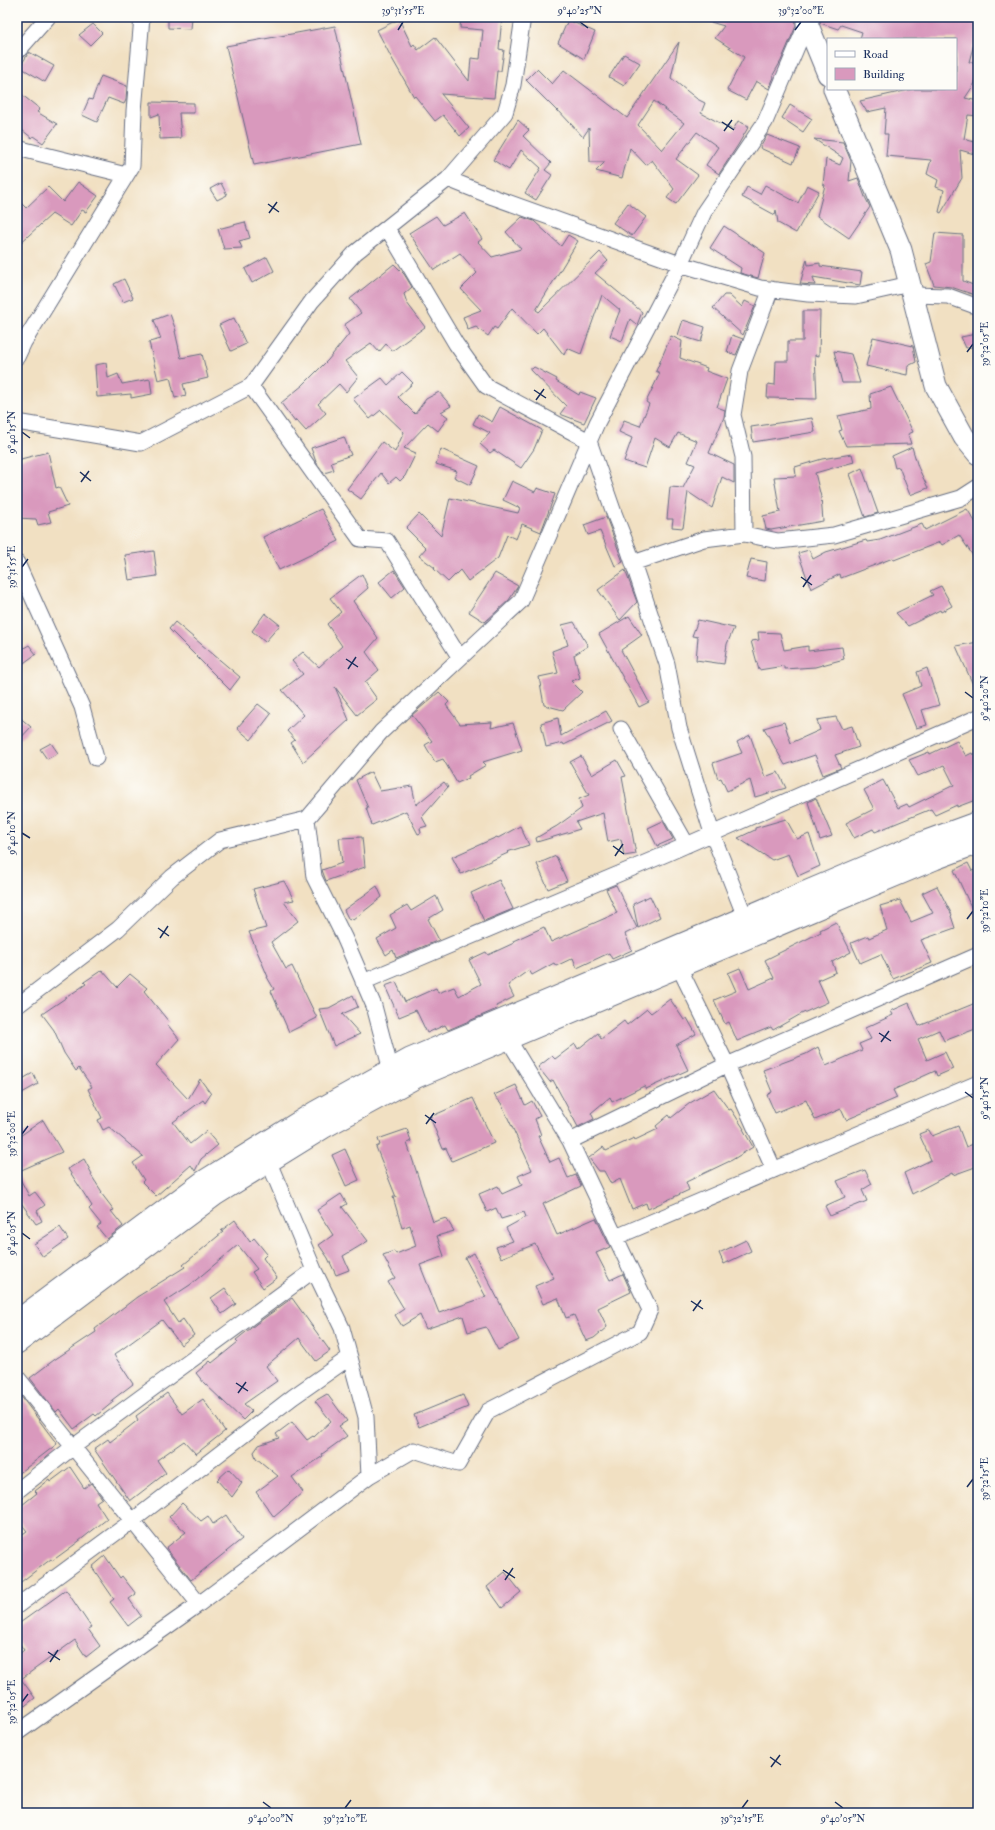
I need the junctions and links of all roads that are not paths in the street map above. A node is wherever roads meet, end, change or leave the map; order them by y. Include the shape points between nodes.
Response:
1 (48, 17) edge
2 (142, 17) edge
3 (523, 17) edge
4 (808, 20) edge
5 (17, 52) edge
6 (827, 71) edge
7 (834, 90) edge
8 (17, 148) edge
9 (126, 175) junction
10 (448, 179) junction
11 (387, 228) junction
12 (680, 264) junction
13 (771, 289) junction
14 (911, 290) junction
15 (978, 307) edge
16 (17, 357) edge
17 (251, 386) junction
18 (17, 422) edge
19 (589, 440) junction
20 (978, 454) edge
21 (978, 487) edge
22 (744, 534) junction
23 (17, 563) edge
24 (633, 563) junction
25 (460, 658) junction
26 (978, 717) edge
27 (621, 729) dead end
28 (96, 758) dead end
29 (306, 819) junction
30 (978, 822) edge
31 (712, 833) junction
32 (978, 843) edge
33 (687, 844) junction
34 (748, 927) junction
35 (978, 955) edge
36 (674, 958) junction
37 (363, 982) junction
38 (17, 1006) edge
39 (505, 1030) junction
40 (728, 1065) junction
41 (393, 1079) junction
42 (978, 1083) edge
43 (570, 1141) junction
44 (265, 1153) junction
45 (774, 1170) junction
46 (616, 1237) junction
47 (314, 1270) junction
48 (17, 1321) edge
49 (17, 1343) edge
50 (350, 1356) junction
51 (17, 1377) edge
52 (73, 1447) junction
53 (369, 1476) junction
54 (17, 1491) edge
55 (132, 1521) junction
56 (198, 1604) junction
57 (17, 1606) edge
58 (17, 1733) edge

1 - 5 street
2 - 9 street via 132,166
3 - 10 street via 513,84 505,113
4 - 6 main road
4 - 12 street via 765,122 704,212
7 - 14 main road via 901,250
8 - 9 street
9 - 16 street
10 - 11 street
10 - 12 street
11 - 17 street via 355,253 312,301
11 - 19 street via 456,344 486,386
12 - 13 street
12 - 19 street
13 - 14 street via 856,296
13 - 22 street via 740,371 733,415 743,457
14 - 15 street via 948,296
14 - 20 main road via 936,386 964,437
17 - 18 street via 141,443
17 - 25 street via 360,539 387,541
19 - 24 street
19 - 25 street via 520,601
21 - 22 street via 961,498 834,535 778,541
22 - 24 street via 704,539
23 - 28 street via 82,707
24 - 31 street via 667,664 679,728
25 - 29 street via 381,732
26 - 31 street
27 - 33 street
29 - 37 street via 314,878
29 - 38 street via 220,840 172,877 118,929
30 - 34 main road via 926,841
31 - 33 street
31 - 34 street
32 - 34 main road
33 - 37 street
34 - 36 main road
35 - 40 street
36 - 39 main road
36 - 40 street
37 - 41 street via 374,1006
39 - 41 main road via 417,1077
39 - 43 street
40 - 43 street
40 - 45 street
41 - 44 main road via 323,1128
42 - 45 street
43 - 46 street
44 - 47 street
44 - 48 main road via 204,1181
44 - 49 main road via 215,1195
45 - 46 street
46 - 53 street via 650,1310 640,1332 488,1411 458,1464 414,1450
47 - 50 street via 342,1328
47 - 52 street
50 - 53 street via 366,1417
50 - 55 street via 292,1397
51 - 52 street
52 - 54 street
52 - 55 street
53 - 56 street
55 - 56 street
55 - 57 street
56 - 58 street

